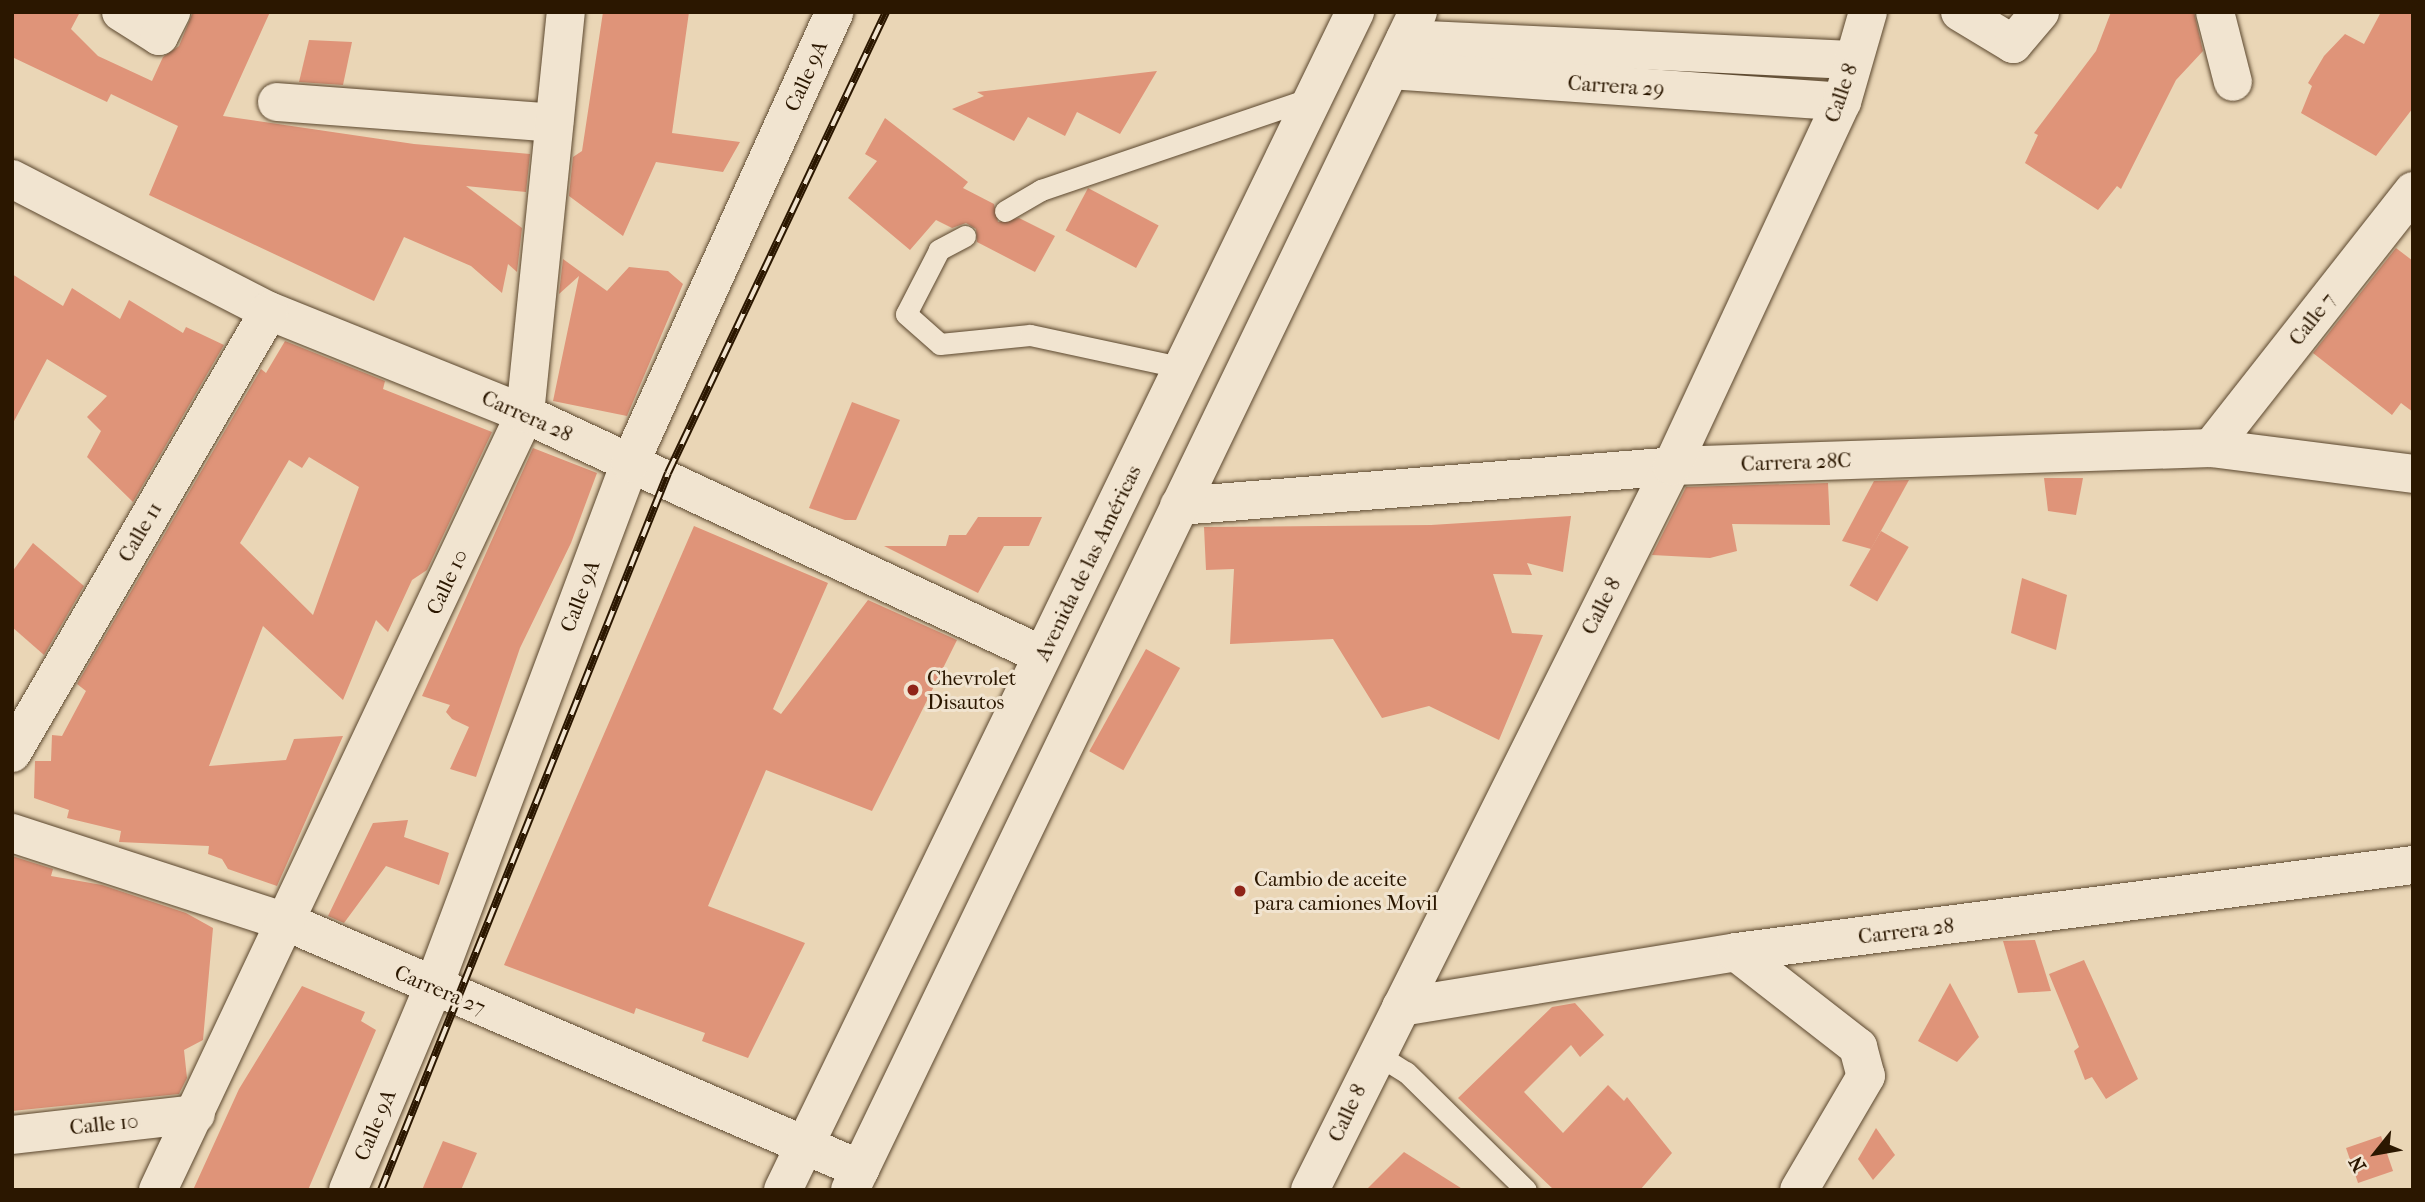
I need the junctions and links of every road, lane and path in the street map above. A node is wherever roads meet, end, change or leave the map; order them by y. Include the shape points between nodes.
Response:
1 (121, 12) edge
2 (171, 12) edge
3 (566, 12) edge
4 (835, 12) edge
5 (1355, 12) edge
6 (1868, 12) edge
7 (1960, 12) edge
8 (2040, 12) edge
9 (2215, 12) edge
10 (1398, 52) edge
11 (1852, 60) junction
12 (1321, 81) junction
13 (2233, 82) dead end
14 (276, 102) dead end
15 (1842, 102) junction
16 (554, 123) junction
17 (12, 179) edge
18 (2413, 191) edge
19 (1005, 211) dead end
20 (965, 236) dead end
21 (269, 311) junction
22 (1184, 368) junction
23 (1162, 412) junction
24 (526, 414) junction
25 (1212, 437) junction
26 (2211, 448) junction
27 (630, 463) junction
28 (1672, 466) junction
29 (2413, 474) edge
30 (1180, 506) junction
31 (1042, 655) junction
32 (12, 753) edge
33 (12, 833) edge
34 (2413, 865) edge
35 (289, 923) junction
36 (1735, 952) junction
37 (432, 988) junction
38 (1401, 1007) junction
39 (1375, 1053) junction
40 (196, 1114) junction
41 (12, 1135) edge
42 (805, 1146) junction
43 (855, 1179) edge
44 (788, 1188) edge
45 (159, 1190) edge
46 (348, 1190) edge
47 (1310, 1190) edge
48 (1526, 1190) edge
49 (1799, 1190) edge

1 - 2 street via 159,36
3 - 16 street, Calle 10
4 - 27 street, Calle 9A
5 - 12 street, Avenida de las Américas
6 - 11 street, Calle 8
7 - 8 street via 2013,44
9 - 13 street
10 - 11 street, Carrera 29
10 - 12 street
10 - 15 street, Carrera 29
10 - 25 street
11 - 15 street, Calle 8
12 - 19 lane via 1041,190
12 - 22 street, Avenida de las Américas
14 - 16 street
15 - 28 street, Calle 8
16 - 24 street, Calle 10
17 - 21 street, Carrera 28
18 - 26 street, Calle 7
20 - 22 lane via 939,250 906,314 940,344 1030,335
21 - 24 street, Carrera 28
21 - 32 street, Calle 11
22 - 23 street, Avenida de las Américas
23 - 25 street
23 - 31 street, Avenida de las Américas
24 - 27 street, Carrera 28
24 - 35 street, Calle 10
25 - 30 street
26 - 28 street, Carrera 28C
26 - 29 street, Carrera 28C
27 - 31 street, Carrera 28
27 - 37 street, Calle 9A
28 - 30 street, Carrera 28C
28 - 38 street, Calle 8
30 - 43 street
31 - 42 street, Avenida de las Américas
33 - 35 street, Carrera 27
34 - 36 street, Carrera 28
35 - 37 street, Carrera 27
35 - 40 street, Calle 10
36 - 38 street, Carrera 28
36 - 49 street via 1858,1047 1866,1076
37 - 42 street, Carrera 27
37 - 46 street, Calle 9A
38 - 39 street, Calle 8
39 - 47 street, Calle 8
39 - 48 lane via 1406,1072
40 - 41 street, Calle 10
40 - 45 street, Calle 10
42 - 43 street, Carrera 27
42 - 44 street, Avenida de las Américas

